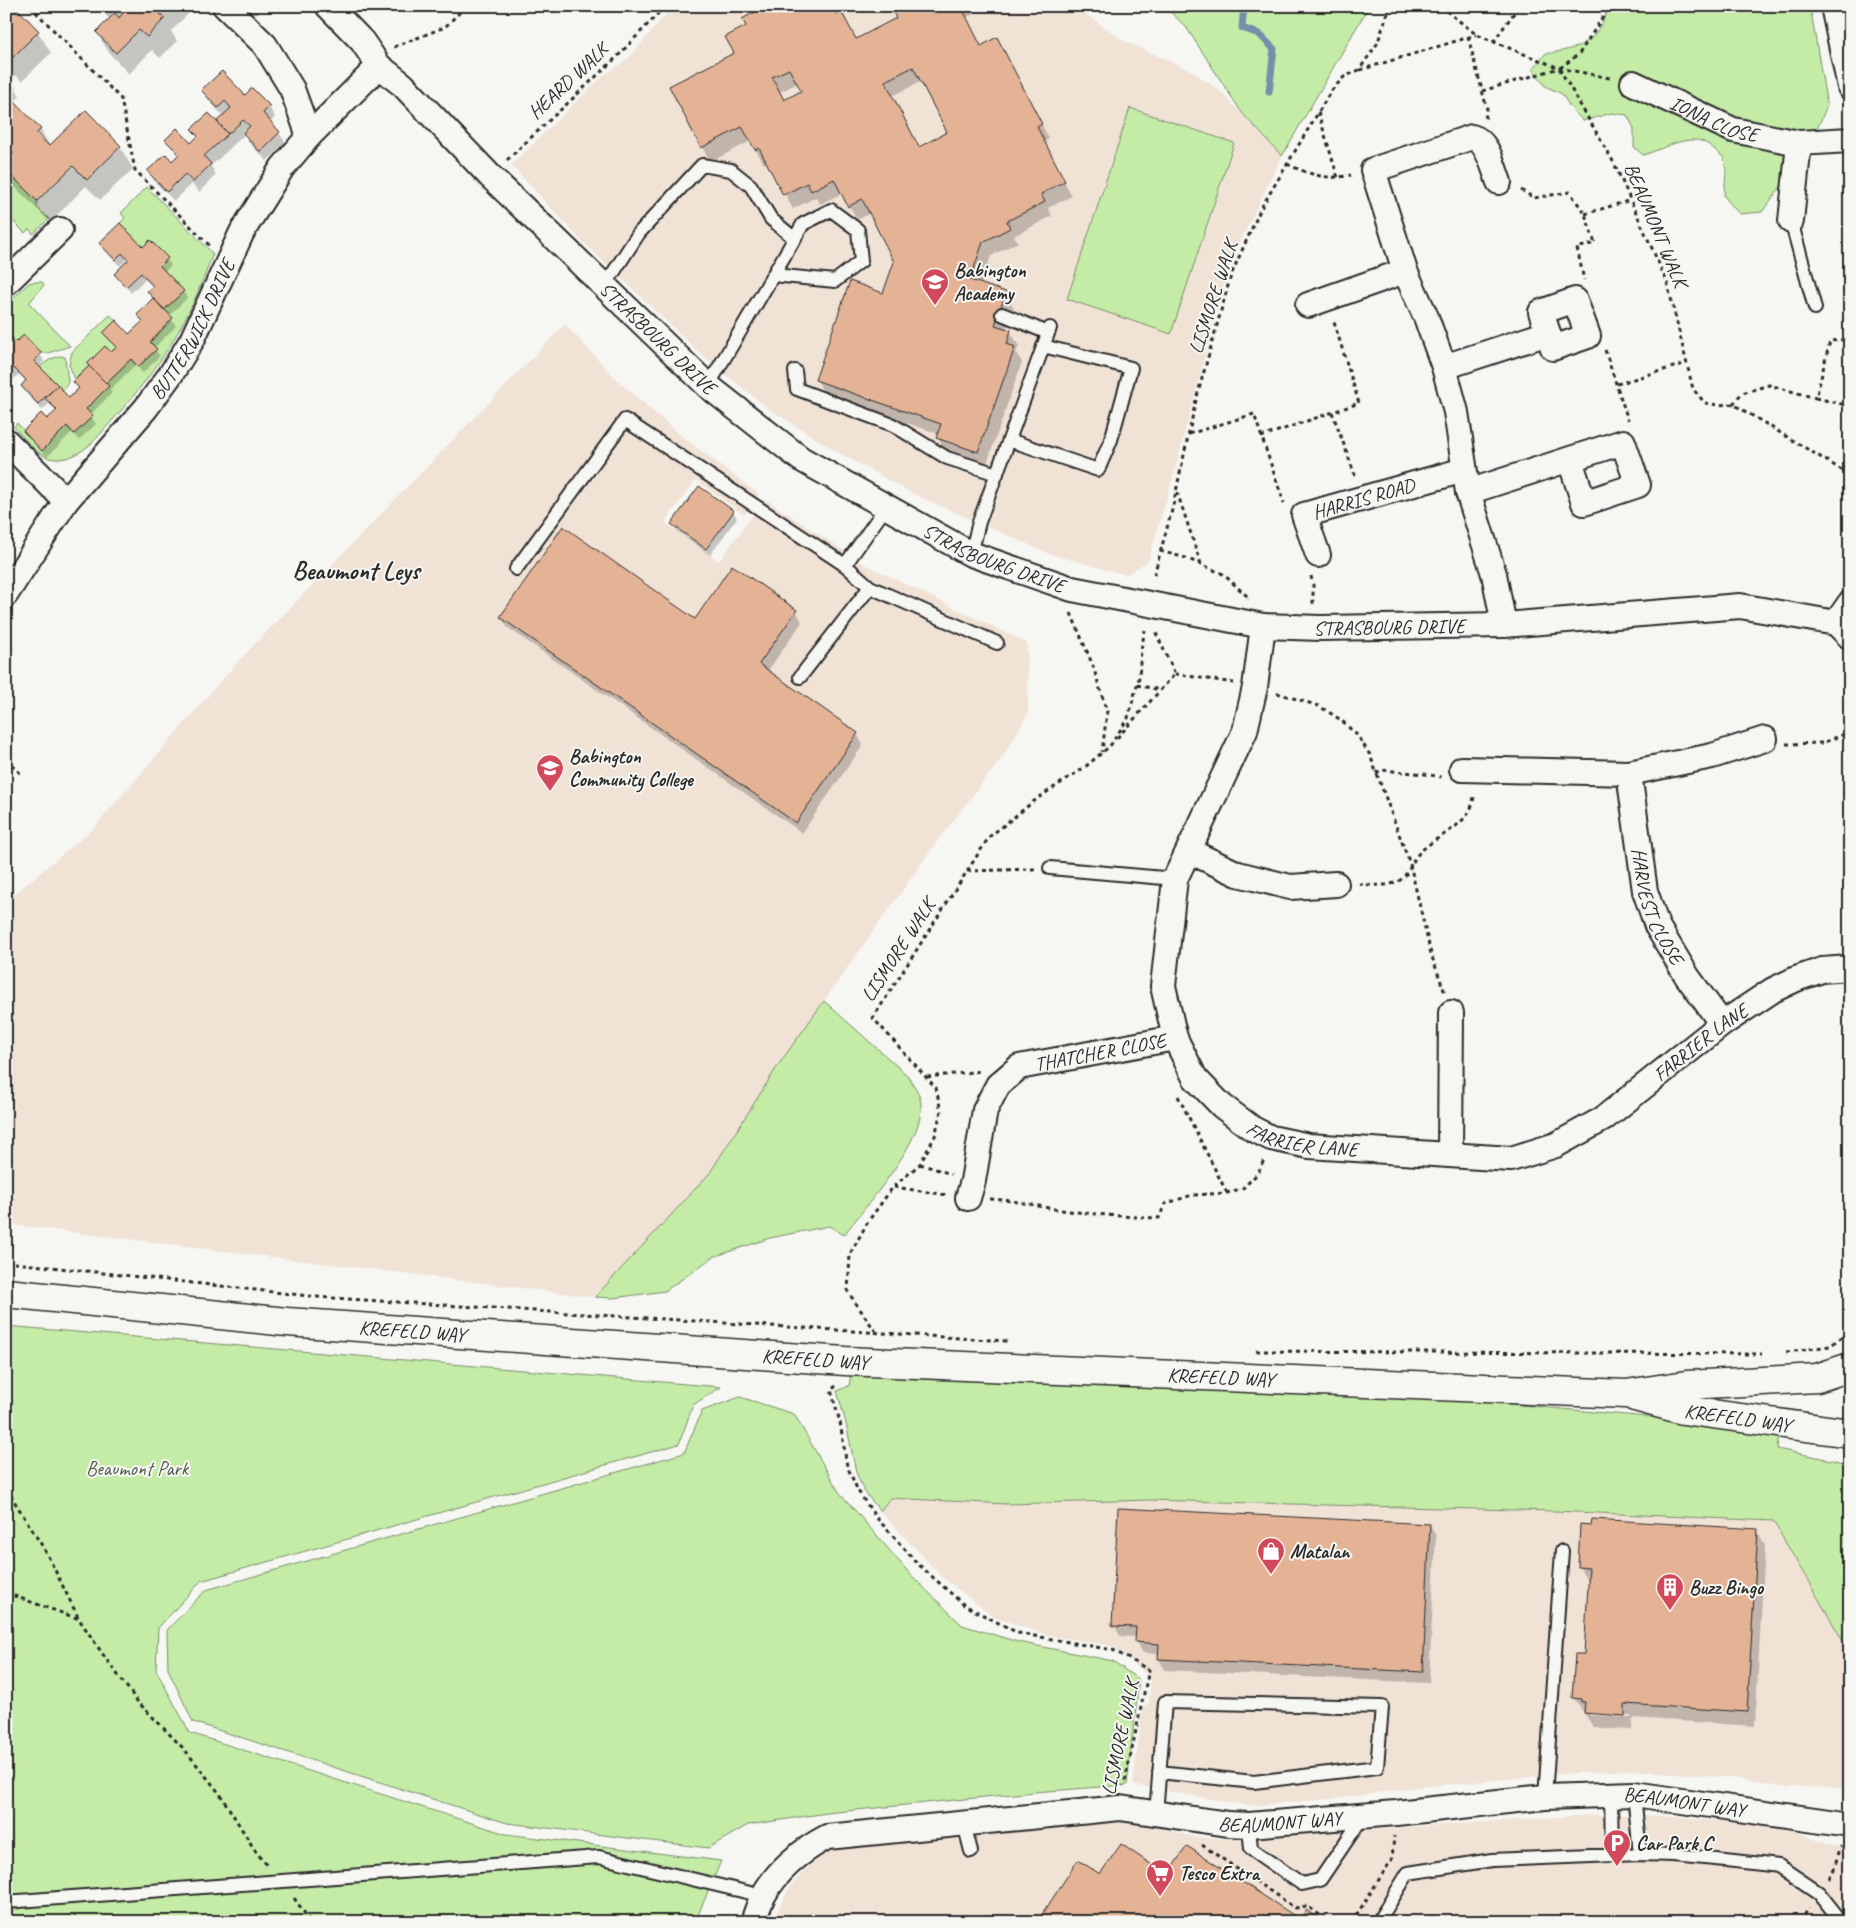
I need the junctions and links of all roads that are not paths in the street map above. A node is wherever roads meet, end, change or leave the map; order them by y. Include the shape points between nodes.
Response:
1 (225, 6) edge
2 (328, 6) edge
3 (1833, 6) edge
4 (376, 61) junction
5 (1633, 83) road end
6 (1850, 87) edge
7 (310, 136) junction
8 (1850, 140) edge
9 (1799, 143) junction
10 (1499, 182) road end
11 (1791, 221) joint
12 (60, 230) dead end
13 (795, 238) junction
14 (1405, 271) junction
15 (773, 276) junction
16 (6, 283) edge
17 (604, 287) junction
18 (1317, 302) road end
19 (1815, 308) dead end
20 (1002, 314) dead end
21 (1548, 334) junction
22 (1043, 346) junction
23 (1444, 367) junction
24 (795, 371) dead end
25 (708, 386) junction
26 (1009, 440) junction
27 (6, 441) edge
28 (1570, 460) junction
29 (997, 474) junction
30 (1466, 481) junction
31 (66, 501) junction
32 (886, 507) junction
33 (972, 554) junction
34 (1318, 556) dead end
35 (845, 566) junction
36 (516, 569) dead end
37 (870, 587) junction
38 (6, 594) edge
39 (1850, 603) edge
40 (1255, 624) junction
41 (1504, 625) junction
42 (1843, 630) edge
43 (997, 643) dead end
44 (800, 677) dead end
45 (1765, 739) road end
46 (1629, 773) junction
47 (1459, 778) road end
48 (1189, 850) junction
49 (1050, 868) road end
50 (1175, 879) junction
51 (1336, 884) road end
52 (1850, 968) edge
53 (1451, 1013) road end
54 (1722, 1024) junction
55 (1175, 1038) junction
56 (1450, 1154) junction
57 (970, 1190) road end
58 (6, 1293) edge
59 (1850, 1367) edge
60 (1626, 1394) junction
61 (1850, 1433) edge
62 (1562, 1552) dead end
63 (1159, 1772) junction
64 (1634, 1794) junction
65 (1611, 1796) junction
66 (1545, 1797) junction
67 (1156, 1814) junction
68 (1364, 1815) junction
69 (964, 1824) junction
70 (1249, 1825) junction
71 (1850, 1825) edge
72 (971, 1851) dead end
73 (1640, 1854) junction
74 (1612, 1855) junction
75 (763, 1896) junction
76 (6, 1902) edge
77 (753, 1922) edge
78 (1378, 1922) edge
79 (1839, 1922) edge

1 - 7 street via 265,45 292,90
2 - 4 street, STRASBOURG DRIVE via 362,41
3 - 6 street
4 - 7 street, BUTTERWICK DRIVE
4 - 17 street, STRASBOURG DRIVE
5 - 9 street, IONA CLOSE via 1733,130
7 - 31 street, BUTTERWICK DRIVE via 282,168 242,232 192,340 171,374
8 - 9 street, IONA CLOSE
9 - 11 street
10 - 14 street via 1484,146 1479,139 1472,137 1373,170
11 - 19 lane
12 - 16 street
13 - 15 lane
13 - 15 lane via 803,224 831,210 858,230 861,261 835,281
13 - 17 lane via 772,219 751,186 731,170 702,165 639,234
14 - 18 street
14 - 23 street
15 - 25 lane
17 - 25 street, STRASBOURG DRIVE
20 - 22 lane via 1049,331
21 - 21 street via 1541,312 1576,300 1588,336 1553,348
21 - 23 street
22 - 26 lane
22 - 26 lane via 1131,368 1110,440 1098,470
23 - 30 street via 1456,412
24 - 29 lane via 797,389 893,425 947,458
25 - 32 street, STRASBOURG DRIVE via 801,459
26 - 29 lane
27 - 31 street
28 - 28 street, HARRIS ROAD via 1623,442 1638,485 1584,503
28 - 30 street, HARRIS ROAD
29 - 33 lane via 979,522
30 - 34 street, HARRIS ROAD via 1363,498 1304,515
30 - 41 street via 1494,574
31 - 38 street, BUTTERWICK DRIVE
32 - 33 street, STRASBOURG DRIVE
32 - 35 lane
33 - 40 street, STRASBOURG DRIVE via 1072,589
35 - 36 lane via 625,420
35 - 37 lane
37 - 43 lane
37 - 44 lane
39 - 42 street
40 - 41 street, STRASBOURG DRIVE via 1320,628
40 - 48 street, FARRIER LANE via 1255,687 1245,731
41 - 42 street, STRASBOURG DRIVE via 1740,606
45 - 46 street via 1712,756
46 - 47 street
46 - 54 street, HARVEST CLOSE via 1645,891 1657,926 1687,976
48 - 50 street, FARRIER LANE
48 - 51 street via 1238,874 1290,887
49 - 50 lane
50 - 55 street, FARRIER LANE via 1163,986
52 - 54 street, FARRIER LANE via 1822,970 1796,979 1773,990
53 - 56 street
54 - 56 street, FARRIER LANE via 1603,1119 1556,1145 1511,1159
55 - 56 street, FARRIER LANE via 1195,1078 1222,1106 1271,1138 1309,1146
55 - 57 street, THATCHER CLOSE via 1019,1067 998,1085 985,1110
58 - 60 highway, KREFELD WAY via 287,1322 846,1361
59 - 60 highway, KREFELD WAY via 1817,1378 1686,1385
60 - 61 highway, KREFELD WAY via 1684,1410
62 - 66 lane
63 - 63 lane via 1164,1702 1382,1707 1376,1767 1254,1782
63 - 67 lane
64 - 65 street, BEAUMONT WAY
64 - 71 street, BEAUMONT WAY
64 - 73 lane
65 - 66 street, BEAUMONT WAY
65 - 74 lane
66 - 68 street, BEAUMONT WAY
67 - 69 street, BEAUMONT WAY via 1120,1808
67 - 70 street, BEAUMONT WAY
68 - 70 street, BEAUMONT WAY
68 - 70 lane via 1320,1880 1302,1884 1252,1849
69 - 72 lane
69 - 75 street, BEAUMONT WAY via 827,1837 806,1848 790,1862
73 - 74 lane
73 - 79 lane via 1779,1866 1819,1893
74 - 78 lane via 1492,1860 1408,1873
75 - 76 lane via 599,1857
75 - 77 street, BEAUMONT WAY

